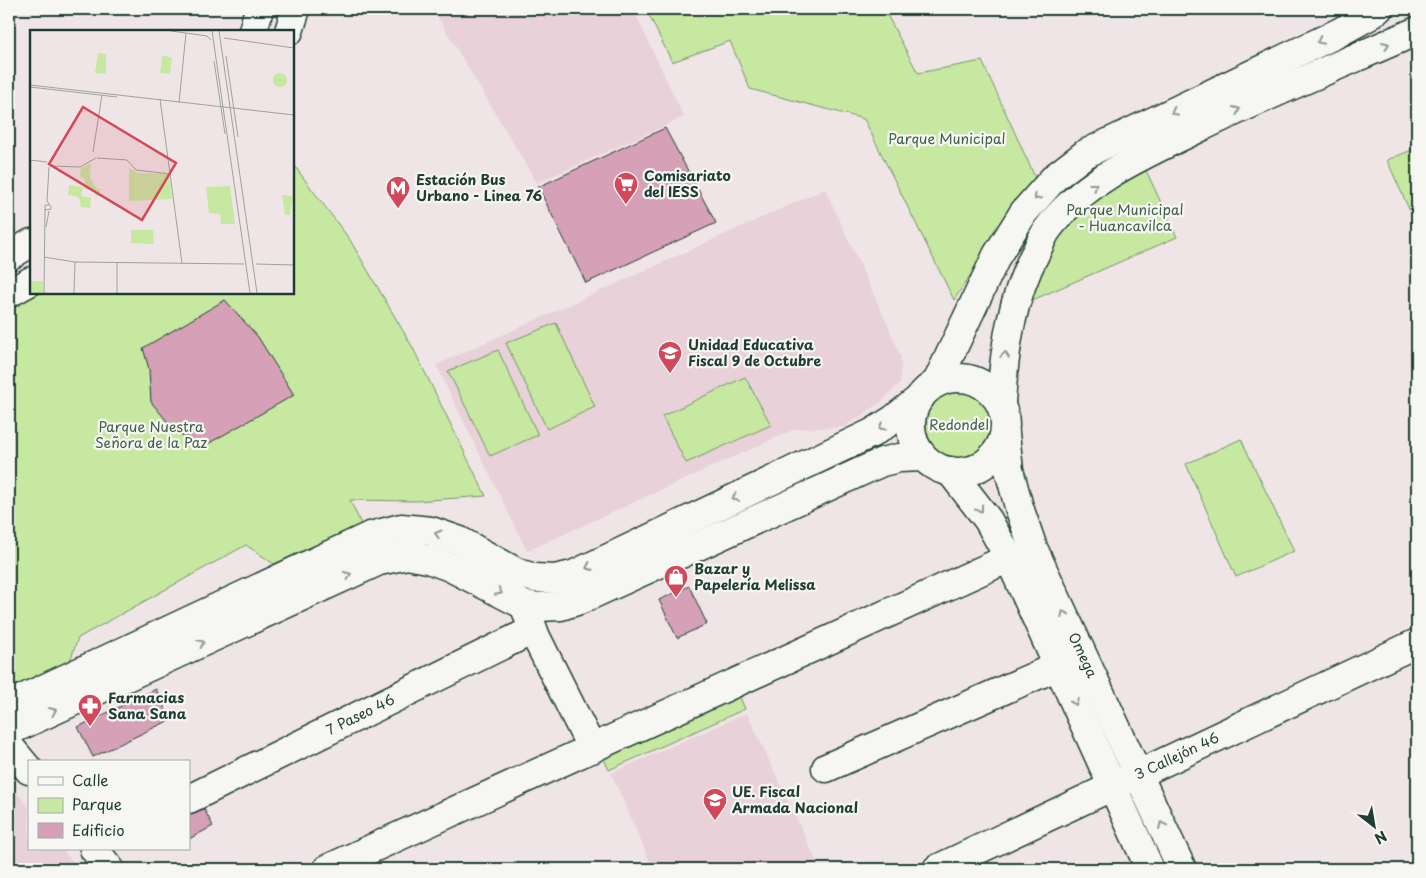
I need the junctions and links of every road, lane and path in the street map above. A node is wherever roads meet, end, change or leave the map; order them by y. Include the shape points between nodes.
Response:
1 (259, 9) edge
2 (296, 9) edge
3 (1378, 9) edge
4 (1411, 9) edge
5 (1417, 14) edge
6 (253, 30) edge
7 (289, 30) edge
8 (1417, 31) edge
9 (30, 244) edge
10 (9, 256) edge
11 (30, 281) edge
12 (9, 294) edge
13 (929, 390) junction
14 (1001, 404) junction
15 (1005, 434) junction
16 (923, 457) junction
17 (950, 471) junction
18 (1009, 558) junction
19 (524, 605) junction
20 (534, 630) junction
21 (1417, 643) edge
22 (1058, 666) junction
23 (9, 705) edge
24 (9, 732) edge
25 (9, 746) edge
26 (592, 749) junction
27 (826, 768) dead end
28 (28, 769) edge
29 (1138, 774) junction
30 (1113, 786) junction
31 (190, 799) edge
32 (95, 850) edge
33 (110, 869) edge
34 (327, 869) edge
35 (937, 869) edge
36 (1150, 869) edge
37 (1182, 869) edge

1 - 6 street
2 - 7 street
3 -> 13 street via 1338,33 1085,154 1055,177 1024,212 997,255
4 - 5 street
14 -> 8 street via 1007,339 1027,268 1047,231 1074,200 1147,153
9 - 10 street
11 - 12 street
13 - 14 street via 950,379 965,378 992,391
13 - 16 street via 913,412 911,428
13 -> 23 street via 894,420 872,433 573,575 555,579 535,578 518,573 460,541 431,531 401,528 370,536
14 - 15 street
15 - 17 street via 990,459 965,471
29 -> 15 street, Omega via 1034,548 1009,470
16 - 17 street
16 - 19 street via 882,462 580,600 561,606
17 -> 18 street, Omega via 988,520
18 - 22 street, Omega
18 - 26 street
19 - 20 street
24 -> 19 street via 379,561 407,555 428,558
20 - 26 street
20 - 31 street, 7 Paseo 46
21 - 29 street, 3 Callejón 46
22 - 27 street
22 -> 30 street, Omega
25 - 28 street
26 - 34 street
29 - 30 street, 3 Callejón 46
37 -> 29 street, Omega
30 - 35 street, 3 Callejón 46
30 - 36 street, Omega
32 - 33 street

